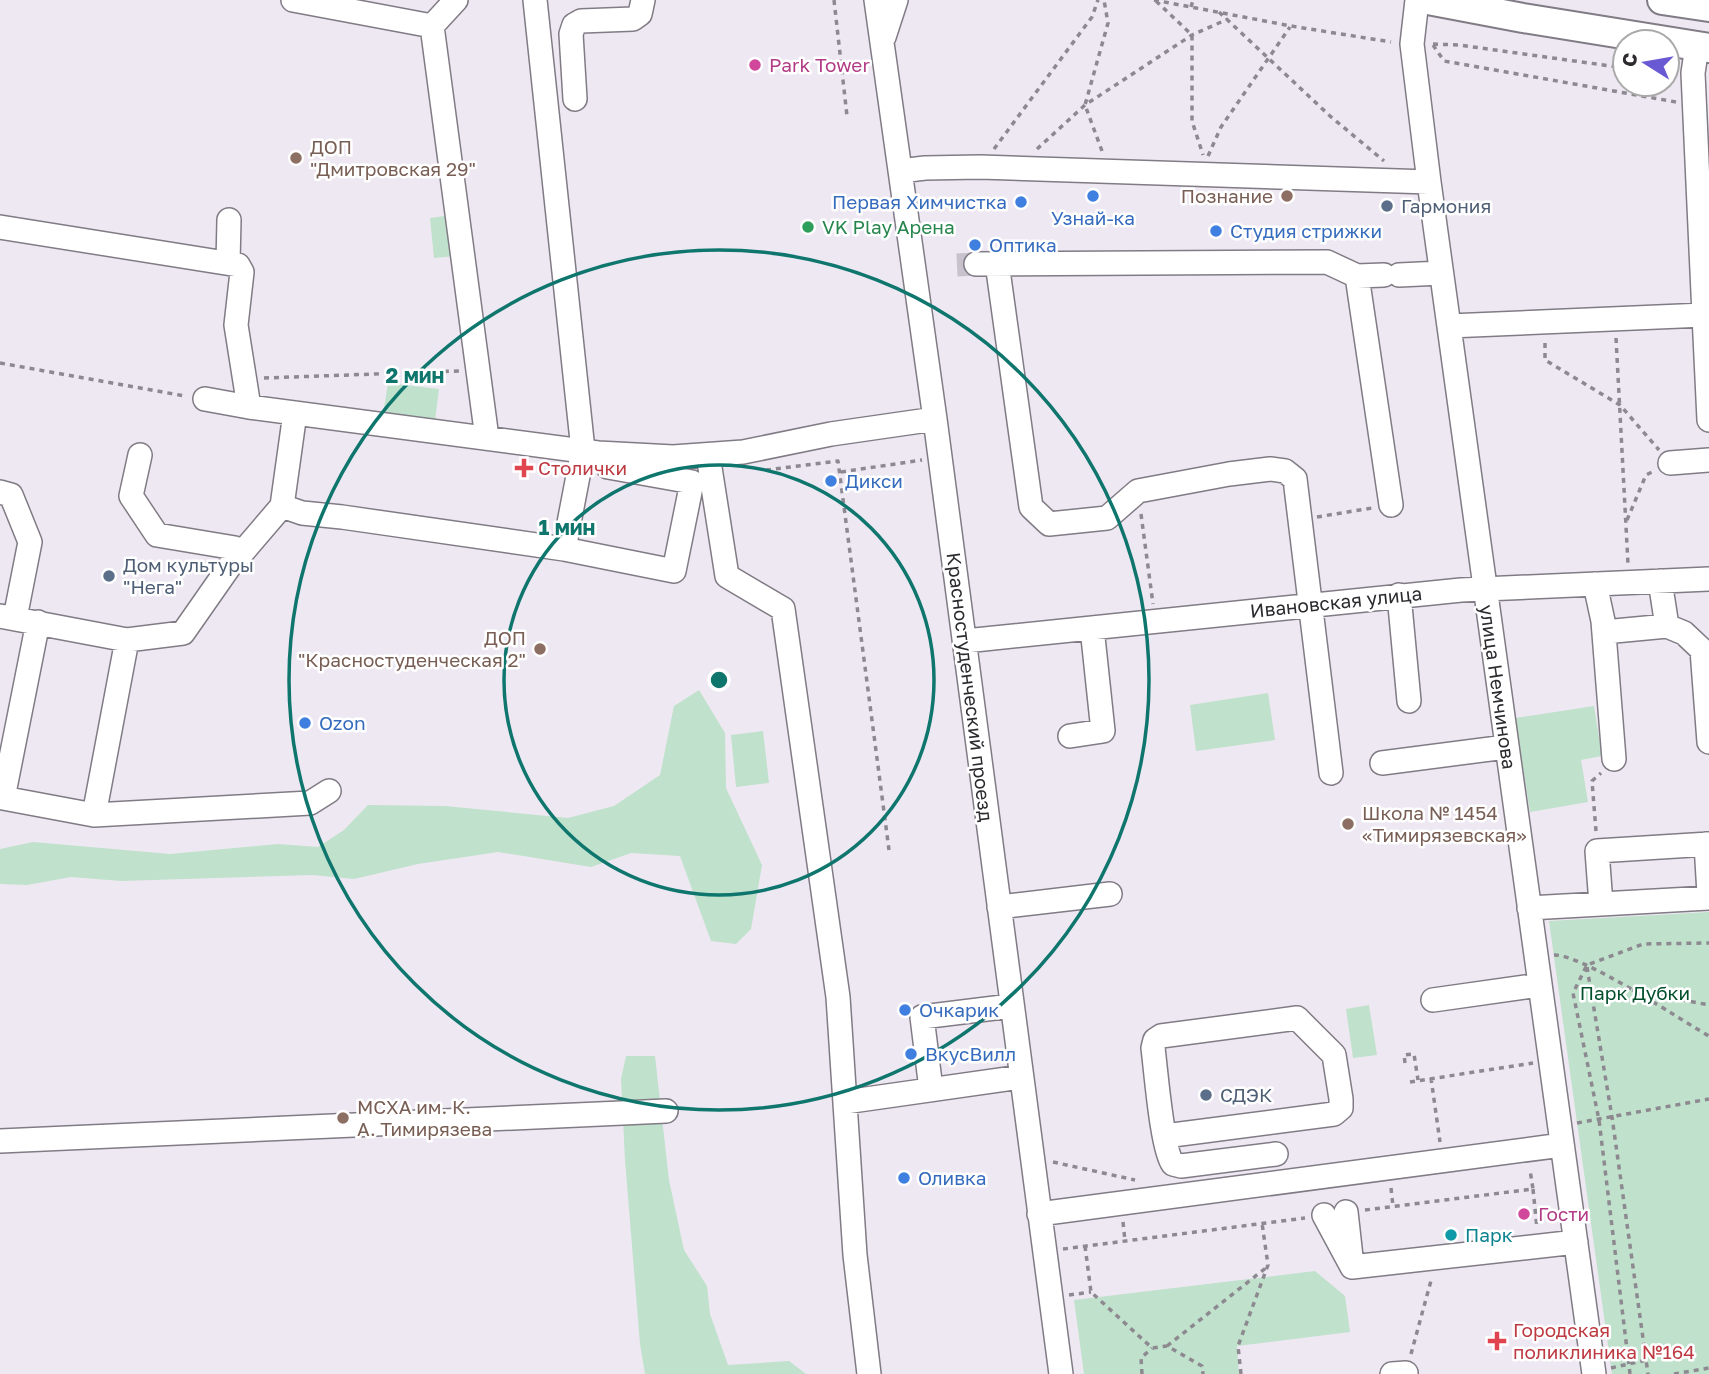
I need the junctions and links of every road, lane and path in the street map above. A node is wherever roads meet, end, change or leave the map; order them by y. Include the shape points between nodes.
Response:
1 (293, 0) edge
2 (456, 0) edge
3 (535, 0) edge
4 (643, 0) edge
5 (834, 0) edge
6 (876, 0) edge
7 (896, 0) edge
8 (1098, 0) edge
9 (1104, 0) edge
10 (1154, 0) edge
11 (1193, 0) edge
12 (1416, 0) edge
13 (1428, 0) edge
14 (1662, 0) edge
15 (1191, 7) junction
16 (1709, 7) edge
17 (599, 10) edge
18 (1219, 12) junction
19 (1228, 19) junction
20 (432, 26) junction
21 (1291, 26) junction
22 (1192, 35) junction
23 (882, 43) junction
24 (1401, 44) dead end
25 (1703, 47) edge
26 (1269, 58) junction
27 (1611, 66) edge
28 (1611, 91) edge
29 (1651, 98) edge
30 (575, 99) dead end
31 (1085, 105) junction
32 (1696, 106) junction
33 (847, 116) dead end
34 (1703, 152) edge
35 (980, 167) junction
36 (1015, 169) junction
37 (900, 171) junction
38 (1111, 172) junction
39 (1419, 182) junction
40 (229, 220) dead end
41 (0, 227) edge
42 (1705, 250) edge
43 (228, 263) junction
44 (1441, 273) junction
45 (1357, 276) junction
46 (1704, 315) junction
47 (1615, 318) junction
48 (1544, 321) junction
49 (1449, 326) junction
50 (0, 363) edge
51 (478, 370) junction
52 (244, 379) junction
53 (205, 399) joint
54 (1619, 405) junction
55 (249, 407) junction
56 (295, 413) junction
57 (935, 419) junction
58 (1709, 420) edge
59 (487, 438) junction
60 (140, 454) dead end
61 (708, 455) junction
62 (582, 456) junction
63 (926, 459) dead end
64 (1709, 460) edge
65 (1670, 463) junction
66 (764, 470) dead end
67 (841, 472) junction
68 (1138, 491) junction
69 (0, 492) edge
70 (1391, 505) joint
71 (282, 506) junction
72 (1300, 519) junction
73 (1628, 520) junction
74 (564, 549) junction
75 (241, 554) junction
76 (1629, 573) dead end
77 (1709, 579) edge
78 (1660, 581) junction
79 (1595, 584) junction
80 (1484, 589) junction
81 (1399, 596) junction
82 (1309, 604) junction
83 (18, 619) edge
84 (1155, 622) junction
85 (1667, 626) junction
86 (1092, 628) junction
87 (1604, 632) junction
88 (127, 640) junction
89 (965, 641) junction
90 (1705, 648) edge
91 (1409, 701) dead end
92 (1070, 736) dead end
93 (1709, 742) edge
94 (1506, 747) junction
95 (1614, 759) joint
96 (1382, 763) dead end
97 (1331, 774) dead end
98 (329, 791) dead end
99 (94, 815) junction
100 (1707, 844) edge
101 (889, 850) dead end
102 (1597, 850) junction
103 (1110, 894) dead end
104 (1709, 896) edge
105 (1601, 904) junction
106 (999, 907) junction
107 (1529, 908) junction
108 (1709, 943) edge
109 (1554, 955) dead end
110 (1587, 965) junction
111 (1539, 985) junction
112 (1629, 990) junction
113 (1433, 1000) dead end
114 (1709, 1005) edge
115 (1011, 1006) junction
116 (1709, 1036) edge
117 (1405, 1063) dead end
118 (1534, 1063) dead end
119 (1020, 1077) junction
120 (1431, 1079) junction
121 (1418, 1080) junction
122 (1410, 1082) dead end
123 (931, 1089) junction
124 (1709, 1099) edge
125 (845, 1102) junction
126 (666, 1111) dead end
127 (1612, 1117) junction
128 (1599, 1120) junction
129 (1241, 1126) junction
130 (1561, 1135) junction
131 (1165, 1136) junction
132 (0, 1142) edge
133 (1276, 1154) dead end
134 (1245, 1158) junction
135 (1049, 1161) dead end
136 (1443, 1161) junction
137 (1249, 1186) junction
138 (1532, 1189) dead end
139 (1157, 1198) junction
140 (1048, 1213) junction
141 (1335, 1214) dead end
142 (1262, 1223) dead end
143 (1576, 1242) junction
144 (1085, 1246) dead end
145 (1539, 1246) junction
146 (1438, 1257) junction
147 (1268, 1265) junction
148 (1091, 1292) junction
149 (1067, 1295) dead end
150 (1167, 1346) junction
151 (1152, 1348) junction
152 (1647, 1360) junction
153 (1628, 1364) junction
154 (1709, 1368) edge
155 (1602, 1371) edge
156 (1399, 1373) edge
157 (869, 1374) edge
158 (1061, 1374) edge
159 (1142, 1374) edge
160 (1203, 1374) edge
161 (1241, 1374) edge
162 (1630, 1374) edge
163 (1648, 1374) edge
164 (1674, 1374) edge

1 - 20 street
2 - 20 street
3 - 62 street
4 - 17 street via 642,10 633,19
5 - 33 path
6 - 23 street, Красностуденческий проезд
7 - 23 street
8 - 35 path via 1091,18
9 - 31 path via 1108,23
10 - 15 path
10 - 22 path
11 - 15 path
12 - 39 street, улица Немчинова via 1412,44
13 - 25 main road
14 - 16 main road
15 - 18 path
17 - 30 street via 571,29
18 - 19 path
18 - 21 path
19 - 22 path
19 - 26 path
20 - 51 street
21 - 24 path
21 - 26 path
22 - 26 path via 1192,121 1206,161 1221,127
22 - 31 path
23 - 37 street, Красностуденческий проезд
25 - 32 street via 1693,73
26 - 39 path via 1330,116
27 - 28 path via 1433,44 1444,61
29 - 32 path
31 - 36 path
31 - 38 path
32 - 34 street
34 - 42 street
35 - 36 street
35 - 37 street
36 - 38 street
37 - 57 street, Красностуденческий проезд
38 - 39 street
39 - 44 street, улица Немчинова
40 - 43 street
41 - 43 street
42 - 46 street
43 - 52 street via 238,265 242,272 236,325
44 - 45 street
44 - 49 street, улица Немчинова
45 - 68 street via 1327,262 987,264 1031,507 1049,524 1107,518
45 - 70 street
46 - 47 street
46 - 58 street
47 - 48 street
47 - 54 path
48 - 49 street
48 - 54 path via 1545,360
49 - 80 street, улица Немчинова
50 - 53 path
51 - 52 path
51 - 59 street
52 - 55 street
53 - 55 street
54 - 65 path
54 - 73 path
55 - 56 street
56 - 59 street
56 - 71 street
57 - 61 street
57 - 89 street, Красностуденческий проезд
59 - 62 street
60 - 75 street via 131,496 157,536 235,548
61 - 62 street
61 - 125 street via 727,576 783,609 838,997
62 - 74 street
62 - 74 street via 692,482 674,571
63 - 67 path
64 - 65 street
65 - 73 path via 1646,475
66 - 67 path via 838,461
67 - 101 path
68 - 72 street via 1229,474 1285,471 1295,479
68 - 84 path
69 - 83 street via 11,495 30,542
70 - 72 path
71 - 74 street via 475,542
71 - 75 street
72 - 82 street
73 - 76 path
75 - 88 street via 183,633
77 - 78 street, Ивановская улица
78 - 79 street, Ивановская улица
78 - 85 street
79 - 80 street, Ивановская улица
79 - 87 street
80 - 81 street, Ивановская улица
80 - 94 street, улица Немчинова
81 - 82 street, Ивановская улица
81 - 91 street
82 - 84 street, Ивановская улица
82 - 97 street
83 - 88 street
83 - 99 street via 3,798
84 - 86 street, Ивановская улица
85 - 87 street
85 - 90 street
86 - 89 street, Ивановская улица
86 - 92 street via 1102,731
87 - 95 street
88 - 99 street
89 - 106 street, Красностуденческий проезд
90 - 93 street
94 - 96 street
94 - 107 street, улица Немчинова
95 - 102 path via 1592,782
98 - 99 street via 310,803
100 - 102 street
100 - 104 street
102 - 105 street
103 - 106 street
104 - 105 street
105 - 107 street
106 - 115 street, Красностуденческий проезд
107 - 111 street, улица Немчинова
108 - 110 path via 1643,944
109 - 110 path
110 - 112 path
110 - 127 path
110 - 128 path via 1573,993
111 - 113 street
111 - 130 street, улица Немчинова
112 - 114 path
112 - 116 path
115 - 119 street, Красностуденческий проезд
115 - 123 street via 922,1017
117 - 121 path via 1404,1055 1413,1054
118 - 120 path
119 - 123 street
119 - 140 street, Красностуденческий проезд
120 - 121 path
120 - 136 path
121 - 122 path
123 - 125 street
124 - 127 path
125 - 157 street
126 - 132 street
127 - 128 path
127 - 152 path
128 - 130 path
128 - 153 path
129 - 131 street
129 - 131 street via 1334,1114 1340,1108 1334,1055 1297,1018 1155,1040
129 - 134 street
130 - 136 street
130 - 143 street, улица Немчинова
131 - 134 street via 1173,1164
133 - 134 street
134 - 137 street
135 - 139 path via 1140,1181
136 - 137 street
137 - 139 street
138 - 145 path
139 - 140 street
140 - 158 street, Красностуденческий проезд
141 - 146 street via 1352,1267
142 - 147 path
143 - 145 street
143 - 155 street, улица Немчинова
144 - 148 path
145 - 146 street
146 - 156 path
147 - 150 path
147 - 161 path via 1238,1346
148 - 149 path
148 - 151 path
150 - 151 path
150 - 160 path via 1202,1366
151 - 159 path via 1141,1359
152 - 153 path
152 - 163 path
153 - 155 path
153 - 162 path
154 - 164 path

